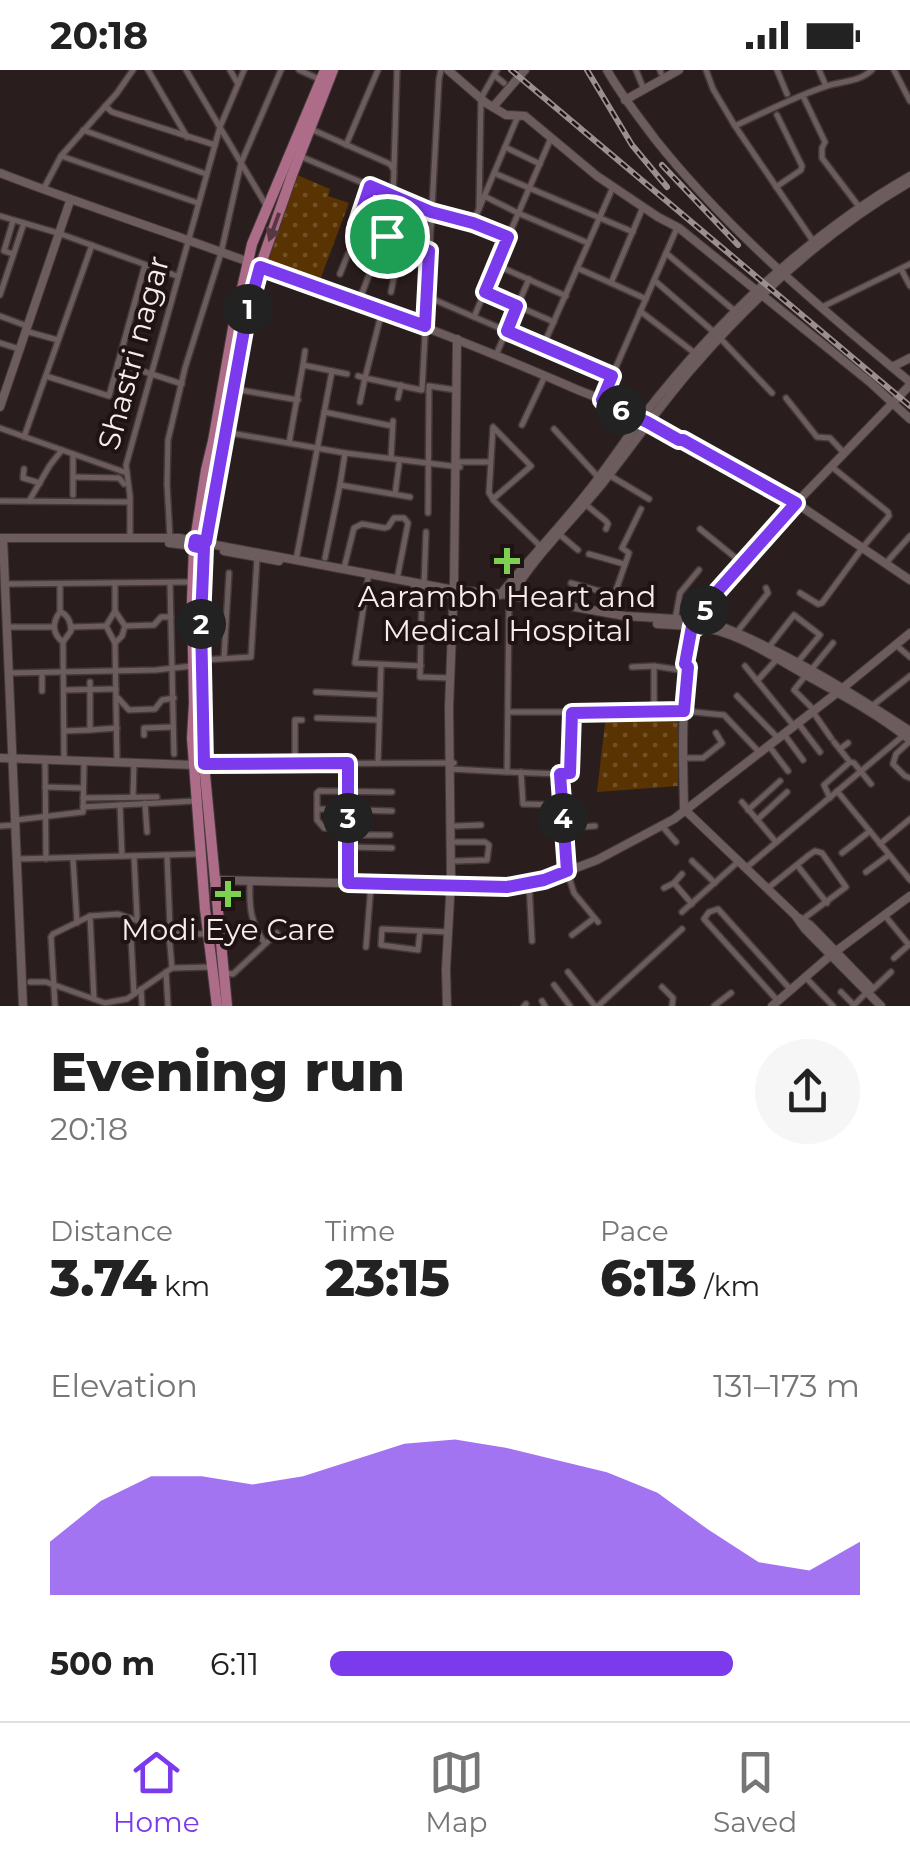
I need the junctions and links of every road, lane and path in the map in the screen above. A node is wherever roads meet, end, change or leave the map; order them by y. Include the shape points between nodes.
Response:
1 (134, 70) edge
2 (148, 70) edge
3 (186, 70) edge
4 (230, 70) edge
5 (244, 70) edge
6 (281, 70) edge
7 (298, 70) edge
8 (378, 70) edge
9 (398, 70) edge
10 (444, 70) edge
11 (525, 70) edge
12 (636, 70) edge
13 (679, 70) edge
14 (706, 70) edge
15 (776, 70) edge
16 (820, 70) edge
17 (872, 70) edge
18 (894, 70) edge
19 (609, 71) edge
20 (496, 72) edge
21 (326, 73) edge
22 (504, 82) dead end
23 (238, 84) junction
24 (642, 85) dead end
25 (827, 86) junction
26 (787, 94) dead end
27 (803, 96) junction
28 (480, 98) junction
29 (625, 100) junction
30 (910, 101) edge
31 (105, 106) junction
32 (492, 107) junction
33 (777, 115) dead end
34 (518, 116) junction
35 (736, 126) junction
36 (220, 127) junction
37 (310, 129) junction
38 (84, 130) junction
39 (187, 137) junction
40 (552, 138) junction
41 (346, 144) junction
42 (215, 146) junction
43 (505, 147) junction
44 (61, 156) junction
45 (299, 156) junction
46 (241, 163) junction
47 (540, 164) junction
48 (394, 170) junction
49 (0, 173) edge
50 (494, 173) junction
51 (206, 174) junction
52 (910, 179) edge
53 (370, 186) junction
54 (776, 186) junction
55 (612, 187) junction
56 (44, 188) junction
57 (529, 189) junction
58 (484, 196) junction
59 (397, 197) junction
60 (70, 201) junction
61 (198, 203) junction
62 (644, 207) junction
63 (267, 208) junction
64 (860, 208) junction
65 (479, 209) junction
66 (431, 212) junction
67 (518, 214) junction
68 (0, 216) edge
69 (599, 219) junction
70 (13, 220) junction
71 (24, 223) junction
72 (473, 223) junction
73 (678, 227) junction
74 (633, 232) junction
75 (58, 233) junction
76 (388, 236) junction
77 (508, 237) junction
78 (188, 240) junction
79 (814, 243) junction
80 (588, 244) junction
81 (92, 246) junction
82 (429, 251) junction
83 (221, 253) junction
84 (14, 254) junction
85 (666, 254) junction
86 (248, 262) junction
87 (374, 262) junction
88 (496, 264) junction
89 (910, 264) edge
90 (145, 265) junction
91 (260, 267) junction
92 (577, 268) junction
93 (901, 269) junction
94 (4, 271) edge
95 (782, 272) junction
96 (340, 274) dead end
97 (177, 276) junction
98 (529, 279) junction
99 (654, 280) junction
100 (611, 283) junction
101 (910, 286) edge
102 (391, 292) dead end
103 (485, 292) junction
104 (760, 293) junction
105 (0, 295) edge
106 (566, 296) junction
107 (427, 297) junction
108 (646, 299) junction
109 (358, 303) junction
110 (517, 306) junction
111 (822, 307) junction
112 (382, 311) junction
113 (640, 311) junction
114 (736, 312) junction
115 (0, 316) edge
116 (474, 317) junction
117 (554, 322) junction
118 (425, 326) junction
119 (26, 328) junction
120 (507, 331) junction
121 (718, 336) junction
122 (58, 340) junction
123 (460, 340) junction
124 (0, 343) edge
125 (543, 346) junction
126 (19, 349) junction
127 (306, 351) dead end
128 (696, 354) junction
129 (496, 355) junction
130 (910, 358) edge
131 (118, 363) junction
132 (304, 365) junction
133 (892, 367) junction
134 (332, 371) junction
135 (150, 373) junction
136 (347, 374) dead end
137 (46, 376) junction
138 (545, 376) junction
139 (612, 376) junction
140 (362, 377) junction
141 (910, 383) edge
142 (182, 384) junction
143 (401, 385) junction
144 (240, 390) dead end
145 (456, 390) junction
146 (426, 391) junction
147 (772, 393) dead end
148 (398, 398) dead end
149 (786, 398) dead end
150 (298, 400) junction
151 (602, 400) junction
152 (360, 402) dead end
153 (892, 404) junction
154 (0, 407) edge
155 (324, 412) junction
156 (646, 418) junction
157 (910, 418) edge
158 (522, 425) dead end
159 (0, 428) edge
160 (554, 429) dead end
161 (224, 432) junction
162 (24, 437) junction
163 (289, 443) junction
164 (317, 448) junction
165 (62, 450) junction
166 (345, 453) junction
167 (844, 453) junction
168 (73, 454) junction
169 (391, 459) junction
170 (490, 462) junction
171 (399, 464) dead end
172 (429, 464) junction
173 (459, 465) junction
174 (832, 466) junction
175 (24, 469) dead end
176 (127, 473) junction
177 (610, 475) junction
178 (73, 477) junction
179 (599, 478) junction
180 (40, 483) junction
181 (124, 484) dead end
182 (340, 486) junction
183 (395, 494) junction
184 (73, 495) dead end
185 (410, 497) dead end
186 (492, 499) junction
187 (650, 499) dead end
188 (0, 500) edge
189 (29, 501) junction
190 (130, 502) junction
191 (796, 503) junction
192 (585, 504) junction
193 (641, 510) dead end
194 (428, 513) dead end
195 (606, 528) dead end
196 (700, 529) dead end
197 (426, 532) dead end
198 (559, 534) junction
199 (910, 536) edge
200 (130, 538) junction
201 (170, 538) junction
202 (2, 540) edge
203 (200, 544) junction
204 (541, 547) junction
205 (863, 547) junction
206 (578, 550) dead end
207 (589, 554) dead end
208 (257, 557) junction
209 (324, 558) dead end
210 (296, 560) junction
211 (742, 563) junction
212 (886, 563) junction
213 (625, 564) junction
214 (344, 568) junction
215 (699, 570) dead end
216 (228, 574) dead end
217 (909, 576) edge
218 (368, 578) junction
219 (397, 578) junction
220 (170, 582) junction
221 (192, 582) junction
222 (116, 583) junction
223 (6, 584) junction
224 (60, 584) junction
225 (571, 584) dead end
226 (423, 587) junction
227 (766, 588) dead end
228 (456, 592) junction
229 (800, 592) dead end
230 (614, 595) junction
231 (505, 597) junction
232 (3, 606) edge
233 (116, 611) junction
234 (60, 612) junction
235 (608, 613) junction
236 (171, 617) junction
237 (675, 620) junction
238 (695, 624) junction
239 (106, 626) junction
240 (125, 626) junction
241 (8, 627) junction
242 (53, 627) junction
243 (71, 627) junction
244 (737, 632) junction
245 (910, 632) edge
246 (63, 642) junction
247 (116, 642) junction
248 (834, 642) dead end
249 (896, 645) junction
250 (770, 648) junction
251 (224, 658) junction
252 (910, 658) edge
253 (777, 659) junction
254 (198, 663) junction
255 (798, 663) junction
256 (381, 665) junction
257 (421, 666) junction
258 (632, 666) dead end
259 (654, 666) junction
260 (745, 666) dead end
261 (174, 668) junction
262 (687, 669) junction
263 (116, 671) junction
264 (42, 672) junction
265 (63, 672) junction
266 (808, 672) junction
267 (10, 674) junction
268 (910, 676) edge
269 (450, 678) junction
270 (758, 682) junction
271 (89, 686) junction
272 (63, 690) junction
273 (841, 690) junction
274 (42, 691) dead end
275 (116, 692) junction
276 (316, 692) dead end
277 (380, 695) junction
278 (736, 696) dead end
279 (174, 698) junction
280 (654, 703) dead end
281 (872, 706) junction
282 (684, 711) junction
283 (814, 711) junction
284 (508, 712) junction
285 (561, 712) dead end
286 (318, 718) dead end
287 (302, 720) dead end
288 (379, 720) junction
289 (193, 721) junction
290 (174, 724) junction
291 (796, 725) junction
292 (117, 728) junction
293 (90, 730) junction
294 (64, 731) junction
295 (716, 733) dead end
296 (144, 735) dead end
297 (909, 735) edge
298 (781, 736) junction
299 (848, 743) dead end
300 (769, 746) junction
301 (840, 749) junction
302 (820, 752) dead end
303 (760, 753) junction
304 (174, 754) dead end
305 (0, 758) edge
306 (683, 758) junction
307 (14, 759) junction
308 (45, 760) junction
309 (64, 760) junction
310 (803, 760) dead end
311 (117, 762) junction
312 (134, 762) junction
313 (850, 762) junction
314 (294, 763) junction
315 (348, 763) junction
316 (378, 763) junction
317 (199, 764) junction
318 (84, 765) dead end
319 (452, 766) junction
320 (788, 771) dead end
321 (861, 771) junction
322 (507, 772) junction
323 (521, 772) junction
324 (560, 774) junction
325 (910, 778) edge
326 (780, 782) dead end
327 (871, 784) dead end
328 (45, 787) junction
329 (84, 788) junction
330 (348, 791) junction
331 (837, 791) junction
332 (392, 792) dead end
333 (787, 792) dead end
334 (133, 797) junction
335 (157, 797) dead end
336 (84, 798) junction
337 (830, 798) junction
338 (197, 800) junction
339 (742, 802) dead end
340 (145, 803) junction
341 (120, 804) junction
342 (562, 805) junction
343 (83, 807) junction
344 (684, 809) junction
345 (317, 810) junction
346 (348, 810) junction
347 (748, 810) junction
348 (392, 811) dead end
349 (46, 817) junction
350 (910, 818) edge
351 (757, 820) junction
352 (16, 822) junction
353 (549, 824) dead end
354 (481, 825) dead end
355 (0, 826) edge
356 (456, 826) junction
357 (563, 826) junction
358 (595, 826) dead end
359 (662, 826) junction
360 (870, 831) junction
361 (147, 832) dead end
362 (348, 832) junction
363 (390, 834) dead end
364 (456, 842) junction
365 (676, 842) dead end
366 (776, 842) junction
367 (880, 844) junction
368 (348, 848) junction
369 (392, 848) dead end
370 (842, 853) dead end
371 (202, 854) junction
372 (167, 855) junction
373 (889, 855) junction
374 (134, 856) junction
375 (122, 857) junction
376 (73, 858) junction
377 (18, 859) junction
378 (46, 859) junction
379 (692, 860) dead end
380 (456, 861) junction
381 (743, 864) junction
382 (796, 864) junction
383 (567, 871) junction
384 (866, 872) dead end
385 (682, 874) dead end
386 (214, 880) junction
387 (250, 880) junction
388 (910, 880) edge
389 (529, 882) junction
390 (348, 883) junction
391 (674, 883) junction
392 (371, 884) junction
393 (715, 884) junction
394 (454, 886) junction
395 (664, 888) dead end
396 (768, 888) junction
397 (910, 898) edge
398 (827, 903) junction
399 (692, 904) junction
400 (682, 912) dead end
401 (90, 916) junction
402 (133, 918) junction
403 (886, 918) junction
404 (799, 919) junction
405 (77, 923) junction
406 (682, 929) dead end
407 (170, 931) junction
408 (420, 931) junction
409 (448, 932) junction
410 (277, 933) dead end
411 (207, 934) junction
412 (572, 935) dead end
413 (532, 941) dead end
414 (265, 944) junction
415 (910, 944) edge
416 (366, 947) dead end
417 (835, 955) junction
418 (894, 958) dead end
419 (170, 970) junction
420 (218, 970) junction
421 (568, 972) dead end
422 (891, 972) dead end
423 (808, 980) junction
424 (30, 982) dead end
425 (554, 985) dead end
426 (54, 987) junction
427 (662, 987) dead end
428 (141, 989) junction
429 (791, 990) junction
430 (870, 991) junction
431 (731, 992) dead end
432 (841, 992) dead end
433 (134, 994) junction
434 (84, 996) junction
435 (94, 1000) junction
436 (115, 1004) edge
437 (776, 1004) edge
438 (883, 1004) edge
439 (23, 1006) edge
440 (55, 1006) edge
441 (84, 1006) edge
442 (142, 1006) edge
443 (168, 1006) edge
444 (217, 1006) edge
445 (227, 1006) edge
446 (450, 1006) edge
447 (570, 1006) edge
448 (596, 1006) edge
449 (672, 1006) edge
450 (714, 1006) edge
451 (833, 1006) edge
452 (854, 1006) edge

1 - 31 street
2 - 39 street
3 - 36 street
4 - 23 street
5 - 23 street, Shastri nagar
6 - 46 street
7 - 21 street
8 - 41 street
9 - 48 street
10 - 28 street
10 - 66 street via 438,79
11 - 32 street
12 - 24 street
13 - 29 street
14 - 35 street
15 - 26 street
16 - 25 street
17 - 25 street
18 - 30 street
19 - 29 street
20 - 22 street
20 - 28 street
21 - 37 main road
21 - 63 main road
23 - 36 street, Shastri nagar
25 - 27 street
27 - 35 street
27 - 64 street via 825,142 822,158
28 - 32 street
28 - 65 street
29 - 95 street via 698,190
31 - 38 street
31 - 39 street
32 - 34 street
33 - 54 street via 802,166
34 - 40 street
34 - 43 street
35 - 54 street
36 - 42 street, Shastri nagar
36 - 46 street
37 - 41 street
37 - 45 main road
38 - 44 street
38 - 51 street
39 - 42 street
40 - 47 street
40 - 55 street
41 - 48 street
42 - 51 street, Shastri nagar
43 - 47 street
43 - 50 street
44 - 56 street
44 - 61 street
45 - 53 street
45 -> 91 main road
46 - 63 street
46 - 83 street
47 - 57 street
48 - 59 street
49 - 56 street
50 - 57 street
50 - 58 street
51 - 61 street, Shastri nagar
52 - 64 street
52 - 95 street
53 - 59 street
53 - 76 street via 357,225
54 - 79 street
55 - 62 street
55 - 69 street
56 - 60 street
57 - 67 street
57 - 69 street
58 - 65 street
58 - 67 street
59 - 66 street
59 - 76 street
60 - 75 street
60 - 78 street
61 - 78 street, Shastri nagar
62 - 73 street
62 - 74 street
63 - 86 main road
64 - 79 street
65 - 72 street
66 - 72 street
66 - 82 street
67 - 77 street
67 - 80 street
68 - 70 street
69 - 74 street
69 - 80 street
70 - 71 street
70 - 84 street via 4,251
71 - 75 street
71 - 84 street
72 - 77 street
73 - 85 street
73 - 104 street
74 - 100 street
75 - 81 street
75 - 119 street
76 - 82 street
77 - 88 street
78 - 83 street
78 - 97 street, Shastri nagar
79 - 95 street
80 - 92 street
81 - 90 street
81 - 122 street
82 - 107 street
83 - 86 street
83 - 142 street
84 - 94 street
85 - 99 street
85 - 114 street
86 - 91 street
86 - 203 main road via 206,470
87 - 96 street via 348,254
87 - 102 street via 396,274
87 - 109 street
88 - 98 street
88 - 103 street
89 - 93 street
90 - 97 street
90 - 131 street
91 - 109 street
91 - 161 main road
92 - 100 street
92 - 106 street
93 - 101 street
93 - 111 street
94 - 105 street
95 - 104 street
95 - 111 street
97 - 135 street, Shastri nagar
98 - 106 street
98 - 110 street
99 - 108 street
99 - 121 street
100 - 108 street
103 - 110 street
103 - 116 street
104 - 114 street
104 - 121 street
104 - 153 street
106 - 117 street
107 - 116 street
107 - 118 street
108 - 113 street
109 - 112 street
110 - 117 street
110 - 120 street
111 - 133 street
112 - 118 street
112 - 140 street
113 - 128 street
113 - 139 street
114 - 121 street
115 - 119 street
116 - 120 street
117 - 125 street
118 - 123 street
118 - 146 street
119 - 122 street
119 - 126 street
120 - 125 street
120 - 129 street
121 - 128 street
121 - 147 street
121 - 156 street
122 - 137 street
123 - 129 street
123 - 145 street
123 - 173 street
124 - 126 street
125 - 139 street
126 - 154 street
127 - 132 street
128 - 156 street
129 - 138 street
130 - 133 street
131 - 135 street
131 - 137 street via 109,396
132 - 134 street
132 - 150 street
133 - 141 street
134 - 136 street
134 - 155 street
135 - 142 street
135 - 176 street, Shastri nagar
137 - 162 street
138 - 151 street
138 - 158 street
139 - 151 street
140 - 143 street
140 - 152 street
141 - 153 street
142 - 201 street via 168,440
143 - 146 street
143 - 148 street
144 - 150 street
145 - 146 street
145 - 173 street
146 - 172 street
149 - 167 street via 817,437 827,436
150 - 163 street
151 - 156 street
153 - 157 street
153 - 167 street
155 - 164 street
155 - 169 street via 393,424
156 - 177 street
156 - 179 street
156 - 191 street
159 - 162 street
160 - 179 street
161 - 163 street
161 - 203 main road
162 - 165 street
163 - 164 street
164 - 166 street
164 - 210 street
165 - 168 street
165 - 180 street
166 - 169 street
166 - 182 street
167 - 174 street
168 - 176 street
168 - 178 street
169 - 172 street
170 - 173 street
170 - 186 street
170 - 186 street via 493,427 531,466
171 - 183 street
172 - 173 street
172 - 194 street
173 - 228 street
174 - 191 street
174 - 205 street via 890,514
175 - 180 street via 23,478
176 - 190 street, Shastri nagar
177 - 187 street
177 - 192 street
178 - 181 street via 119,478
178 - 184 street
179 - 204 street
180 - 189 street
182 - 183 street
182 - 209 street
183 - 185 street
186 - 204 street
188 - 189 street
189 - 190 street
190 - 200 street, Shastri nagar
191 - 205 street
191 - 211 street
192 - 195 street
192 - 198 street
193 - 213 street via 622,548 629,553
196 - 211 street
197 - 226 street
198 - 206 street
198 - 231 street
199 - 212 street
200 - 201 street
200 - 202 street
201 - 203 street
202 - 203 street
202 - 223 street
203 - 208 street
203 - 210 street
203 - 221 main road
203 - 254 main road
204 - 231 street
205 - 212 street
205 - 229 street via 822,603
207 - 213 street
208 - 218 street
208 - 251 street via 251,657
210 - 214 street
211 - 238 street
212 - 217 street
213 - 230 street
214 - 219 street
214 - 219 street via 354,528 385,528 404,518
215 - 237 street via 680,594
216 - 251 street
218 - 226 street
218 - 256 street via 355,663
219 - 226 street
220 - 221 street
220 - 222 street
220 - 236 street
221 - 254 main road
222 - 224 street
222 - 233 street
223 - 224 street
223 - 232 street
224 - 234 street
225 - 230 street
226 - 228 street
226 - 257 street
227 - 244 street
228 - 231 street
228 - 269 street
228 - 319 street
230 - 235 street
231 - 235 street
231 - 238 street via 624,620
231 - 284 street
232 - 241 street
233 - 239 street
233 - 240 street
234 - 242 street
234 - 243 street
235 - 237 street
236 - 240 street
236 - 261 street
237 - 238 street
238 - 244 street
238 - 253 street
238 - 262 street
239 - 243 street
239 - 247 street
240 - 247 street
241 - 242 street
241 - 267 street
242 - 246 street
243 - 246 street
244 - 250 street
245 - 249 street
246 - 265 street
247 - 263 street
248 - 266 street
249 - 252 street
249 - 273 street
250 - 255 street
250 - 255 street via 794,615 820,634
251 - 254 street
253 - 266 street
253 - 270 street
254 - 261 street
254 - 289 main road
254 - 317 main road
255 - 266 street
256 - 257 street
256 - 277 street
257 - 269 street via 420,677
258 - 259 street
259 - 262 street
259 - 280 street
260 - 270 street
261 - 263 street
261 - 279 street
262 - 282 street
263 - 265 street
263 - 275 street
264 - 265 street
264 - 267 street
264 - 274 street
265 - 272 street
266 - 273 street
266 - 283 street via 794,690
267 - 307 street
268 - 281 street
269 - 319 street
270 - 291 street
271 - 272 street
271 - 275 street
271 - 293 street
272 - 294 street
273 - 281 street
273 - 283 street
273 - 297 street
275 - 279 street via 129,710 155,709
275 - 292 street
276 - 277 street
277 - 288 street
278 - 298 street
279 - 290 street
281 - 297 street
282 - 303 street via 724,714
282 - 306 street
282 - 324 street via 572,713 570,773
283 - 291 street
283 - 301 street
284 - 285 street
284 - 322 street
286 - 288 street
287 - 314 street via 296,720
288 - 316 street
289 - 290 street
289 - 317 main road
290 - 296 street via 144,728
290 - 304 street
291 - 298 street
291 - 302 street
292 - 293 street
292 - 311 street
293 - 294 street
294 - 309 street
295 - 306 street via 722,743 706,756
297 - 321 street
297 - 325 street via 894,764
298 - 300 street
298 - 310 street
299 - 301 street
300 - 303 street
300 - 320 street
301 - 313 street
303 - 344 street
305 - 307 street
306 - 344 street
307 - 308 street
307 - 352 street
308 - 309 street
308 - 328 street
309 - 311 street
311 - 312 street
312 - 317 street
312 - 334 street
313 - 321 street
313 - 337 street via 824,785
314 - 315 street
314 - 317 street
315 - 316 street
315 - 330 street
316 - 319 street
317 - 338 main road
317 - 386 main road
318 - 329 street
319 - 322 street
319 - 356 street
319 - 394 street
321 - 327 street
321 - 331 street
322 - 323 street
323 - 324 street
323 - 342 street via 523,804
324 - 342 street
326 - 347 street
328 - 329 street
328 - 349 street
329 - 336 street
330 - 332 street
330 - 345 street via 317,793
330 - 346 street
331 - 337 street
331 - 360 street
333 - 351 street
334 - 335 street
334 - 336 street
336 - 343 street
337 - 366 street
338 - 340 street
338 - 371 main road
339 - 347 street
340 - 341 street
340 - 361 street
341 - 343 street
341 - 375 street
342 - 357 street
343 - 349 street
344 - 359 street
344 - 381 street
345 - 346 street
345 - 362 street via 324,828
346 - 348 street
346 - 362 street
347 - 351 street
349 - 352 street
349 - 378 street
350 - 367 street
351 - 366 street
352 - 355 street
352 - 377 street
353 - 357 street
354 - 356 street
356 - 364 street
357 - 358 street
357 - 383 street
359 - 365 street
359 - 383 street
360 - 367 street
360 - 370 street
362 - 363 street
362 - 368 street
364 - 380 street
364 - 380 street via 488,845 487,860
366 - 381 street
367 - 373 street
368 - 369 street
368 - 390 street
371 - 372 street
371 - 411 main road
372 - 374 street
372 - 407 street
373 - 384 street
373 - 388 street
374 - 375 street
374 - 402 street
375 - 376 street
376 - 378 street
376 - 405 street
377 - 378 street
377 - 439 street
379 - 393 street
380 - 394 street
381 - 393 street
381 - 396 street
382 - 396 street
382 - 398 street
382 - 398 street via 815,851 822,854 846,887
383 - 389 street
383 - 412 street via 574,893 596,920
385 - 391 street
386 - 387 street
386 - 420 main road
387 - 390 street
387 - 414 street via 251,916
389 - 394 street
389 - 413 street
390 - 392 street
391 - 395 street
391 - 399 street
392 - 394 street
392 - 416 street
393 - 399 street
394 - 409 street
394 - 446 street
396 - 404 street
397 - 403 street
397 - 417 street
398 - 404 street
399 - 400 street
401 - 402 street
401 - 405 street
401 - 435 street
402 - 407 street
402 - 433 street
403 - 415 street
403 - 417 street
404 - 417 street
405 - 426 street via 51,937
406 - 448 street
407 - 411 street
407 - 419 street
408 - 408 street via 382,929 381,945 418,950
408 - 409 street
409 - 446 street
410 - 414 street
411 - 420 main road
414 - 420 street via 233,974
415 - 418 street
417 - 423 street
417 - 429 street
417 - 430 street
419 - 420 street
419 - 428 street
419 - 443 street
420 - 444 main road
420 - 445 main road
421 - 448 street
422 - 430 street
423 - 437 street
423 - 451 street
424 - 426 street
425 - 447 street
426 - 434 street
426 - 440 street
427 - 449 street
428 - 433 street
428 - 442 street
429 - 437 street
429 - 437 street via 718,909 710,912 704,919
430 - 438 street
430 - 452 street
431 - 450 street
432 - 452 street
433 - 436 street
434 - 435 street
434 - 441 street
435 - 436 street

